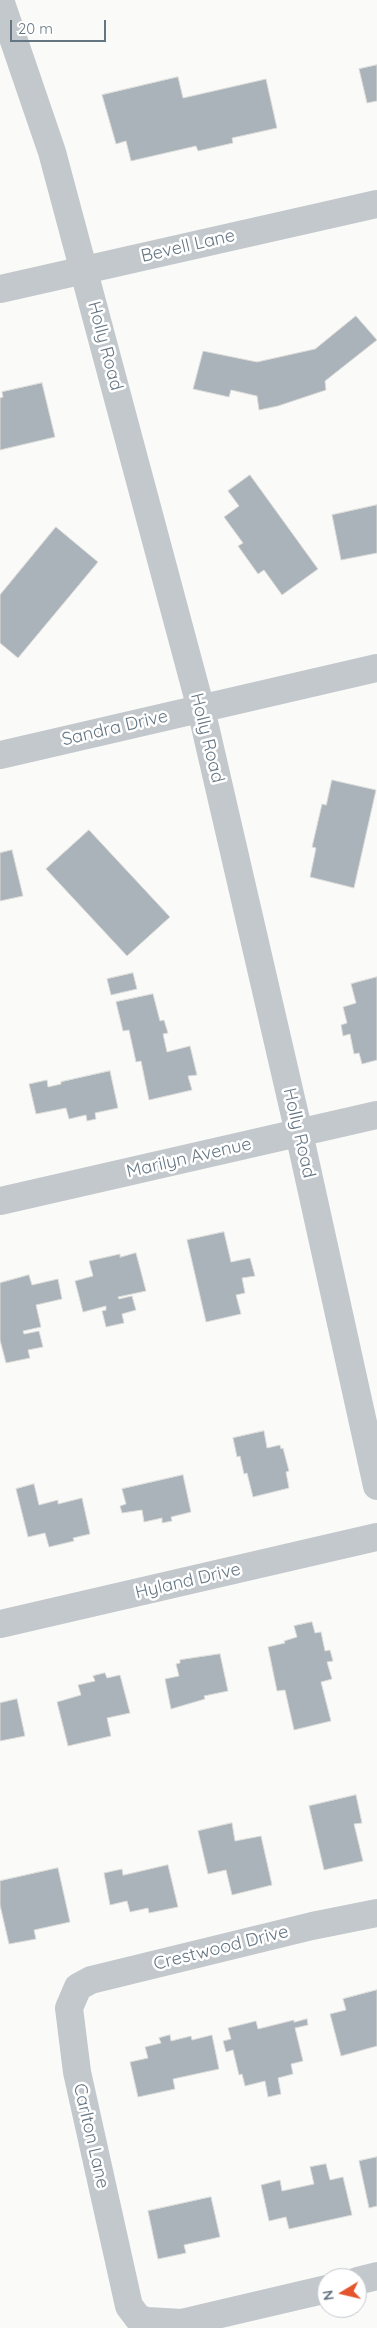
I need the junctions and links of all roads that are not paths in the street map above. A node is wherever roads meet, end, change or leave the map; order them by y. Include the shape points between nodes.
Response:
1 (0, 0) edge
2 (377, 204) edge
3 (84, 270) junction
4 (0, 289) edge
5 (377, 668) edge
6 (201, 709) junction
7 (0, 754) edge
8 (377, 1115) edge
9 (299, 1133) junction
10 (0, 1201) edge
11 (377, 1486) edge
12 (377, 1538) edge
13 (0, 1624) edge
14 (377, 1913) edge
15 (72, 1997) joint
16 (317, 2291) edge

1 - 3 street, Holly Road via 52,152
2 - 3 street, Bevell Lane
3 - 4 street, Bevell Lane
3 - 6 street, Holly Road
5 - 6 street, Sandra Drive
6 - 7 street, Sandra Drive
6 - 9 street, Holly Road
8 - 9 street, Marilyn Avenue
9 - 10 street, Marilyn Avenue
9 - 11 street, Holly Road
12 - 13 street, Hyland Drive
14 - 15 street, Crestwood Drive via 91,1980 78,1987
15 - 16 street, Carlton Lane via 69,2008 76,2072 129,2306 138,2318 182,2323

